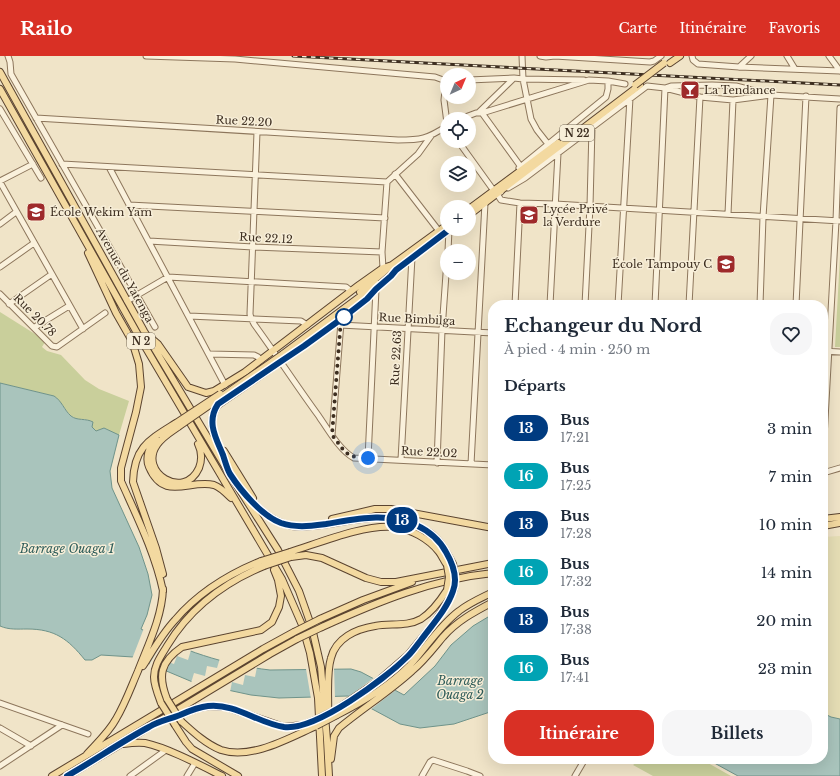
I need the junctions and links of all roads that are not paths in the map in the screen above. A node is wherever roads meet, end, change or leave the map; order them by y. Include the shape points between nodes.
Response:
1 (8, 56) edge
2 (146, 56) edge
3 (522, 56) edge
4 (540, 56) edge
5 (555, 56) edge
6 (662, 56) edge
7 (674, 56) edge
8 (680, 56) edge
9 (692, 56) edge
10 (750, 56) edge
11 (787, 56) edge
12 (829, 56) edge
13 (609, 58) edge
14 (744, 58) edge
15 (667, 63) junction
16 (739, 67) junction
17 (795, 69) junction
18 (840, 71) edge
19 (0, 72) edge
20 (514, 78) junction
21 (440, 79) edge
22 (524, 79) junction
23 (476, 80) edge
24 (589, 80) junction
25 (608, 81) junction
26 (625, 84) dead end
27 (641, 85) junction
28 (665, 88) junction
29 (0, 89) edge
30 (771, 95) junction
31 (806, 96) junction
32 (700, 97) junction
33 (526, 98) junction
34 (630, 98) junction
35 (840, 99) edge
36 (733, 100) junction
37 (840, 108) edge
38 (0, 109) edge
39 (480, 113) junction
40 (476, 114) edge
41 (36, 118) junction
42 (592, 127) junction
43 (440, 130) edge
44 (257, 132) junction
45 (431, 136) junction
46 (548, 144) junction
47 (463, 148) edge
48 (558, 153) junction
49 (33, 164) junction
50 (62, 164) junction
51 (109, 167) junction
52 (521, 167) junction
53 (395, 174) junction
54 (256, 175) junction
55 (41, 178) dead end
56 (0, 182) edge
57 (388, 182) junction
58 (496, 192) junction
59 (485, 203) junction
60 (520, 204) junction
61 (555, 204) junction
62 (129, 205) junction
63 (476, 205) edge
64 (590, 206) junction
65 (624, 208) junction
66 (476, 210) edge
67 (660, 210) junction
68 (254, 211) junction
69 (16, 212) junction
70 (694, 212) junction
71 (728, 214) junction
72 (763, 217) junction
73 (384, 218) junction
74 (800, 219) junction
75 (838, 221) edge
76 (0, 224) edge
77 (76, 226) junction
78 (439, 232) joint
79 (440, 235) edge
80 (149, 241) junction
81 (34, 243) junction
82 (253, 247) junction
83 (382, 252) junction
84 (412, 258) junction
85 (0, 267) edge
86 (394, 267) junction
87 (383, 268) junction
88 (52, 274) junction
89 (168, 277) junction
90 (446, 280) edge
91 (250, 283) junction
92 (376, 289) junction
93 (351, 291) junction
94 (0, 294) edge
95 (136, 295) junction
96 (515, 300) edge
97 (550, 300) edge
98 (585, 300) edge
99 (618, 300) edge
100 (655, 300) edge
101 (689, 300) edge
102 (760, 300) edge
103 (796, 300) edge
104 (127, 301) junction
105 (10, 304) junction
106 (69, 306) junction
107 (105, 313) dead end
108 (189, 316) junction
109 (250, 318) junction
110 (341, 322) junction
111 (306, 325) junction
112 (374, 326) junction
113 (35, 327) junction
114 (155, 327) dead end
115 (408, 328) junction
116 (83, 329) junction
117 (828, 329) edge
118 (442, 330) junction
119 (144, 331) junction
120 (478, 332) junction
121 (488, 333) edge
122 (273, 351) junction
123 (828, 351) edge
124 (840, 352) edge
125 (210, 354) junction
126 (261, 360) junction
127 (280, 362) junction
128 (225, 385) junction
129 (177, 425) junction
130 (191, 426) junction
131 (162, 432) junction
132 (332, 435) junction
133 (217, 441) junction
134 (368, 458) junction
135 (401, 460) junction
136 (437, 463) junction
137 (471, 464) junction
138 (488, 465) edge
139 (840, 468) edge
140 (828, 472) edge
141 (230, 473) junction
142 (238, 504) junction
143 (264, 512) junction
144 (840, 517) edge
145 (828, 518) edge
146 (840, 523) edge
147 (828, 526) edge
148 (306, 527) junction
149 (488, 527) edge
150 (828, 527) edge
151 (840, 528) edge
152 (267, 552) junction
153 (290, 554) junction
154 (263, 564) junction
155 (488, 564) edge
156 (450, 565) junction
157 (488, 574) edge
158 (433, 575) junction
159 (451, 589) junction
160 (163, 591) junction
161 (488, 594) edge
162 (488, 604) edge
163 (143, 662) junction
164 (323, 698) junction
165 (0, 703) edge
166 (337, 712) junction
167 (178, 723) junction
168 (315, 723) junction
169 (62, 725) junction
170 (151, 726) junction
171 (0, 728) edge
172 (88, 734) dead end
173 (120, 744) junction
174 (31, 746) junction
175 (166, 750) junction
176 (87, 754) junction
177 (195, 762) junction
178 (1, 764) edge
179 (582, 764) edge
180 (327, 775) edge
181 (473, 775) edge
182 (52, 776) edge
183 (68, 776) edge
184 (130, 776) edge
185 (187, 776) edge
186 (222, 776) edge
187 (238, 776) edge
188 (422, 776) edge
189 (480, 776) edge
190 (575, 776) edge

1 - 41 street via 11,74
2 - 21 street via 235,59 405,73
3 - 22 street
4 - 5 street
5 - 13 street
6 - 13 street via 654,61
7 - 15 main road, N 22
8 - 15 main road, N 22
9 - 16 street via 698,64
10 - 14 street
11 - 17 street
12 - 18 street
14 - 16 street
15 - 27 main road, N 22
16 - 17 street
17 - 18 street
19 - 104 main road, Avenue du Yatenga / N 2
20 - 22 street
20 - 23 street
20 - 39 street
22 - 24 street
22 - 33 street
24 - 25 street
24 - 33 street
25 - 26 street
25 - 46 street via 606,97
27 - 28 street
27 - 34 street
27 - 58 main road, N 22
28 - 30 street via 736,86
28 - 32 street
28 - 67 street
29 - 77 main road, Avenue du Yatenga / N 2
30 - 31 street
30 - 36 street
30 - 72 street
31 - 35 street
31 - 74 street
32 - 36 street
32 - 70 street
33 - 39 street
33 - 46 street via 531,119
34 - 42 street
34 - 65 street
36 - 71 street
37 - 75 street
38 - 49 street
39 - 40 street
39 - 52 street
41 - 44 street, Rue 22.20
41 - 50 street
42 - 48 street
42 - 64 street
43 - 45 street, Rue 22.20
44 - 45 street, Rue 22.20 via 398,140
44 - 54 street
45 - 53 street via 418,154
46 - 52 street
47 - 58 street
48 - 58 street via 525,178
48 - 61 street
49 - 55 street
49 - 56 street
50 - 51 street
50 - 95 street
51 - 54 street
51 - 62 street
52 - 58 street
53 - 57 street
53 - 78 street
54 - 57 street
54 - 68 street
56 - 69 street
57 - 73 street
58 - 59 main road, N 22
58 - 60 street via 503,201
58 - 63 main road, N 22
59 - 66 main road, N 22
59 - 120 street
60 - 61 street
60 - 96 street
61 - 64 street
61 - 97 street
62 - 68 street
62 - 80 street
64 - 65 street
64 - 98 street
65 - 67 street
65 - 99 street
67 - 70 street
67 - 100 street
68 - 73 street
68 - 82 street
69 - 76 street
69 - 81 street
70 - 71 street
70 - 101 street
71 - 72 street
72 - 74 street
72 - 102 street
73 - 83 street
74 - 75 street
74 - 103 street
75 - 117 street
77 - 130 main road, Avenue du Yatenga / N 2
77 - 160 main road via 100,281 132,341 139,364 141,387 121,468 121,481 156,562
78 - 86 main road
79 - 84 main road
80 - 82 street, Rue 22.12
80 - 89 street
81 - 85 street
81 - 88 street
82 - 83 street, Rue 22.12
82 - 91 street
83 - 87 street
84 - 86 main road
84 - 115 street, Rue 22.63
86 - 87 main road
86 - 92 main road via 391,276
86 - 129 main road, bridge via 282,354
87 - 93 main road
88 - 105 street
88 - 106 street
89 - 91 street
89 - 95 street
89 - 108 street
90 - 118 street
91 - 93 street via 346,288
91 - 109 street
92 - 110 main road
92 - 112 street
93 - 111 main road
94 - 105 street, Rue 20.78
95 - 104 street
95 - 114 street
104 - 119 main road, Avenue du Yatenga / N 2
105 - 113 street, Rue 20.78
106 - 113 street
106 - 116 street
107 - 116 street
108 - 109 street
108 - 125 street
109 - 111 street via 301,321
109 - 122 street, Rue 22.02
110 - 112 street, Rue Bimbilga
110 - 127 main road
110 - 132 street
111 - 122 main road
112 - 115 street, Rue Bimbilga
112 - 134 street
113 - 116 street, Rue 20.78 via 52,346 57,347
115 - 118 street, Rue Bimbilga
115 - 135 street, Rue 22.63
118 - 120 street, Rue Bimbilga
118 - 136 street
119 - 128 main road via 158,344 188,388 206,393
119 - 141 main road, Avenue du Yatenga / N 2
120 - 121 street, Rue Bimbilga
120 - 137 street
122 - 126 main road
122 - 127 street, Rue 22.02
123 - 124 street
125 - 126 street via 254,355
125 - 128 street
126 - 128 main road
127 - 132 street, Rue 22.02
127 - 133 main road via 218,404 212,418
129 - 130 main road via 156,445 153,464 161,477 170,482 180,483 197,473 202,459
129 - 131 main road
130 - 142 main road, Avenue du Yatenga / N 2
131 - 142 main road via 148,450 147,464 157,479 167,487 215,485
131 - 160 main road via 144,446 137,456 133,482 163,572
132 - 134 street, Rue 22.02 via 350,456
133 - 141 main road
133 - 143 main road
134 - 135 street, Rue 22.02
135 - 136 street, Rue 22.02
136 - 137 street, Rue 22.02
137 - 138 street, Rue 22.02
139 - 140 street
141 - 143 main road via 249,498
141 - 164 main road, Avenue du Yatenga / N 2 via 278,550 299,591 312,628 321,667
142 - 152 main road, Avenue du Yatenga / N 2
143 - 148 main road via 279,522
144 - 145 main road
146 - 147 main road
148 - 149 main road via 349,515 390,509
148 - 156 main road via 378,517 394,518 426,530 436,538
150 - 151 main road
152 - 164 main road, Avenue du Yatenga / N 2 via 295,606
152 - 167 main road, bridge via 281,596 272,622 261,630 182,647 171,656 162,671 163,689
153 - 154 main road, bridge
153 - 156 main road via 345,534 372,528 394,527 412,531 427,540
153 - 158 main road via 322,558 381,582 396,582
154 - 163 main road via 225,578 202,595 175,620
154 - 167 main road, bridge via 227,584 188,617 155,667 154,678 161,703
155 - 158 main road
156 - 159 main road, bridge
157 - 170 main road, bridge via 430,585 367,606 297,639
158 - 176 main road, bridge via 363,600 294,632
159 - 164 main road via 420,620 375,626 342,638 335,646
159 - 166 main road via 449,600 438,617 408,655
160 - 163 main road
161 - 166 main road via 469,604 449,619 409,666 386,685 359,704
162 - 180 main road via 460,621 414,670 339,728 334,736
163 - 176 main road via 116,718
164 - 180 main road, Avenue du Yatenga / N 2
164 - 180 main road via 328,740
165 - 169 street
166 - 168 main road, bridge
167 - 168 main road via 222,750 236,752 253,752 280,742
167 - 187 main road via 192,749
168 - 170 main road via 284,727 226,707 210,706
169 - 172 street
169 - 174 street
170 - 173 main road
171 - 174 street
173 - 175 main road via 145,743
173 - 183 main road
174 - 178 street
175 - 177 main road
175 - 184 street
176 - 182 main road
177 - 185 street
177 - 186 main road
179 - 190 street
181 - 188 street via 432,760
181 - 189 street

